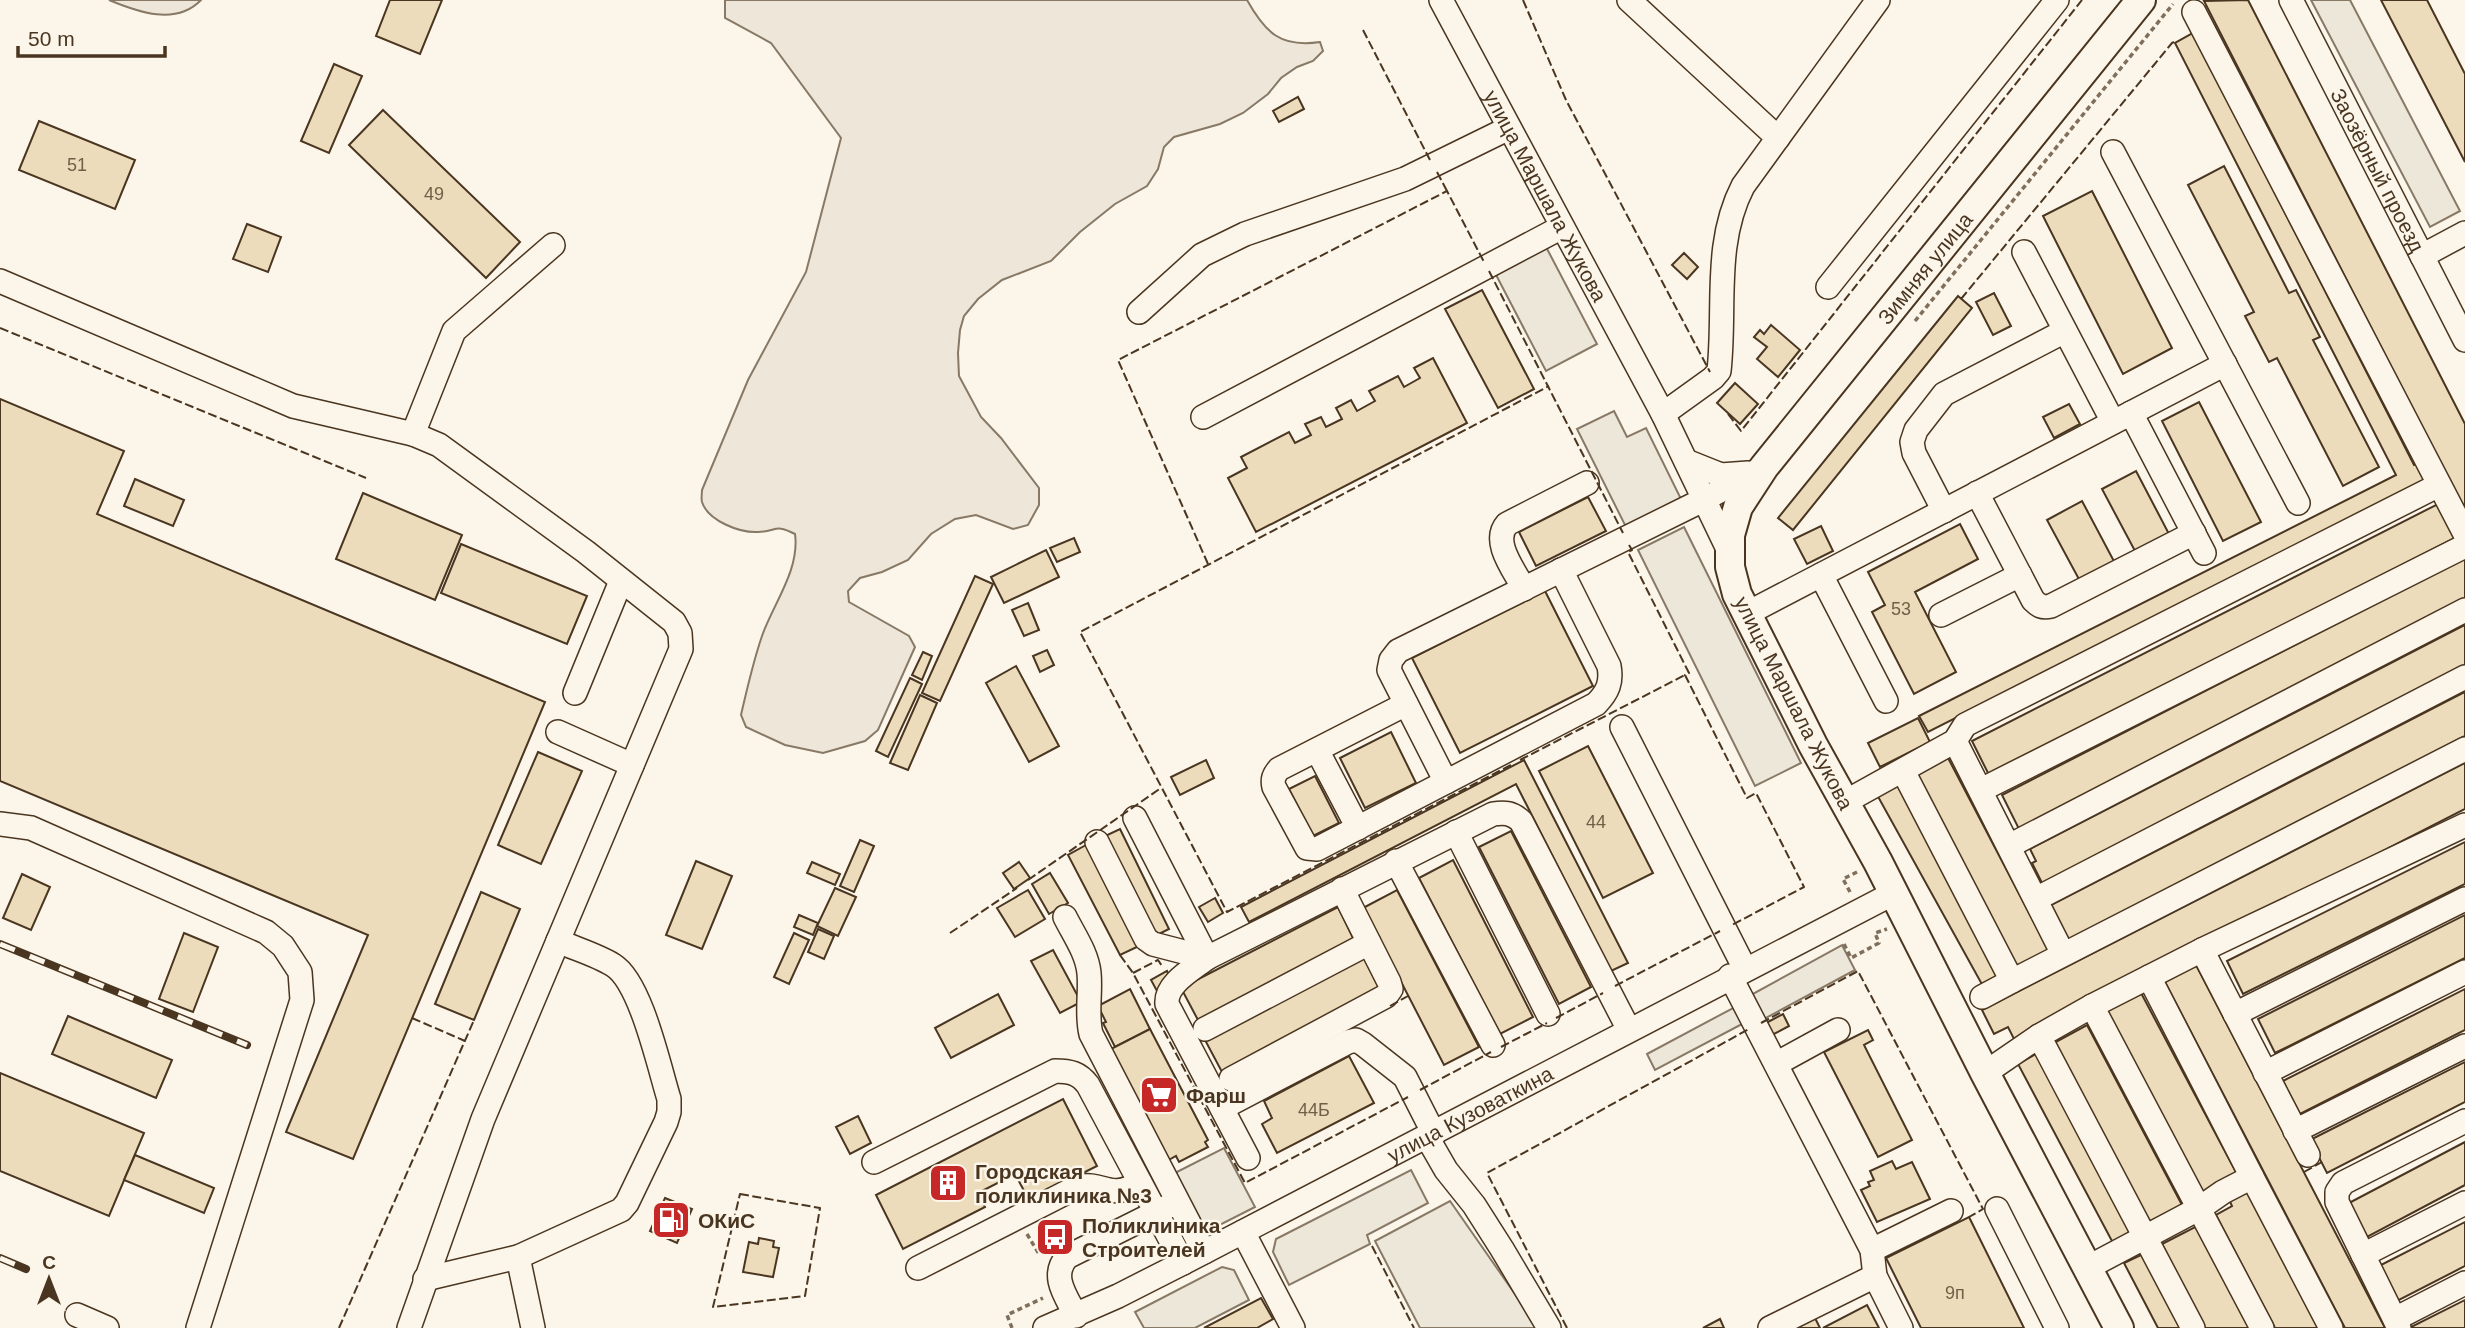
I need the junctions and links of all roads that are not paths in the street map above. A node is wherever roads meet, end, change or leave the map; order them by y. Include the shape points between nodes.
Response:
1 (1441, 0) edge
2 (1629, 0) edge
3 (1878, 0) edge
4 (2057, 0) edge
5 (2141, 0) edge
6 (2291, 0) edge
7 (2185, 6) edge
8 (1509, 128) junction
9 (1778, 138) junction
10 (2113, 152) dead end
11 (1562, 227) junction
12 (2465, 233) edge
13 (553, 245) dead end
14 (2024, 252) dead end
15 (2422, 257) junction
16 (0, 281) edge
17 (1828, 287) dead end
18 (1139, 312) dead end
19 (2066, 331) junction
20 (2465, 340) edge
21 (2225, 364) junction
22 (1663, 414) junction
23 (1203, 417) dead end
24 (2122, 418) junction
25 (413, 434) junction
26 (1686, 461) junction
27 (1764, 467) junction
28 (1587, 484) dead end
29 (2440, 485) junction
30 (1978, 493) junction
31 (1704, 499) junction
32 (2298, 503) dead end
33 (1944, 511) junction
34 (2465, 534) edge
35 (2465, 546) edge
36 (1728, 549) junction
37 (1561, 570) junction
38 (1821, 575) junction
39 (2020, 575) junction
40 (621, 580) junction
41 (1524, 589) junction
42 (2465, 610) edge
43 (1746, 614) junction
44 (1941, 615) dead end
45 (2465, 677) edge
46 (575, 693) dead end
47 (1886, 701) dead end
48 (1406, 704) junction
49 (1622, 727) dead end
50 (558, 732) dead end
51 (1955, 741) junction
52 (2465, 749) edge
53 (1317, 750) junction
54 (632, 765) junction
55 (1903, 771) junction
56 (1446, 782) junction
57 (1981, 790) junction
58 (1845, 802) junction
59 (1135, 818) dead end
60 (0, 824) edge
61 (2465, 825) edge
62 (1358, 828) junction
63 (1456, 832) junction
64 (1097, 842) dead end
65 (2009, 846) junction
66 (1396, 861) junction
67 (1342, 889) junction
68 (1894, 893) junction
69 (2036, 899) junction
70 (2465, 899) edge
71 (1065, 917) dead end
72 (558, 941) junction
73 (1369, 943) junction
74 (1164, 947) junction
75 (2202, 950) junction
76 (2063, 954) junction
77 (1207, 958) junction
78 (2465, 972) edge
79 (1737, 973) junction
80 (2149, 977) junction
81 (1181, 978) junction
82 (2012, 981) junction
83 (1982, 997) dead end
84 (2092, 1006) junction
85 (1548, 1014) dead end
86 (2235, 1014) junction
87 (1205, 1029) dead end
88 (1629, 1030) junction
89 (1838, 1030) dead end
90 (2039, 1036) junction
91 (1493, 1045) dead end
92 (2465, 1046) edge
93 (1776, 1064) junction
94 (1985, 1073) junction
95 (2265, 1073) junction
96 (1231, 1079) dead end
97 (1222, 1108) junction
98 (2465, 1121) edge
99 (2295, 1131) junction
100 (1431, 1135) junction
101 (2308, 1156) dead end
102 (1248, 1158) dead end
103 (874, 1162) dead end
104 (2252, 1177) junction
105 (1140, 1183) junction
106 (1177, 1202) junction
107 (2465, 1203) edge
108 (2200, 1208) junction
109 (1997, 1209) dead end
110 (1951, 1211) dead end
111 (1156, 1213) junction
112 (1243, 1232) junction
113 (2146, 1237) junction
114 (1872, 1250) junction
115 (1204, 1252) junction
116 (2363, 1255) junction
117 (518, 1257) junction
118 (1183, 1263) junction
119 (918, 1268) dead end
120 (2087, 1268) junction
121 (1875, 1276) junction
122 (425, 1279) junction
123 (2465, 1283) edge
124 (77, 1315) dead end
125 (1076, 1315) junction
126 (2397, 1324) edge
127 (107, 1328) edge
128 (198, 1328) edge
129 (410, 1328) edge
130 (533, 1328) edge
131 (1045, 1328) edge
132 (1293, 1328) edge
133 (1549, 1328) edge
134 (1770, 1328) edge
135 (1901, 1328) edge
136 (2057, 1328) edge
137 (2119, 1328) edge
138 (2193, 1328) edge
139 (2262, 1328) edge
140 (2331, 1328) edge

1 - 8 street, улица Маршала Жукова
2 - 9 street
3 - 9 street
4 - 17 street
5 - 27 main road, Зимняя улица
6 - 15 street, Заозёрный проезд
7 - 29 street
8 - 11 street, улица Маршала Жукова
8 - 18 street via 1405,179 1221,244
9 - 22 street via 1743,186 1731,216 1723,264 1719,371
10 - 21 street
11 - 22 street, улица Маршала Жукова
11 - 23 street
12 - 15 street
13 - 25 street via 454,331
14 - 19 street
15 - 20 street, Заозёрный проезд
16 - 25 street via 293,406
19 - 24 street
19 - 33 street via 1944,394 1916,430 1914,453
21 - 24 street
21 - 32 street
22 - 26 street, улица Маршала Жукова
24 - 30 street
24 - 39 street via 2199,543 2052,606 2038,606
25 - 40 street via 439,445
26 - 27 street via 1721,475 1735,476
26 - 31 street, улица Маршала Жукова
27 - 31 street
27 - 36 main road, Зимняя улица via 1738,507
28 - 41 street via 1502,530 1501,544
29 - 34 street
29 - 51 street via 1965,725
30 - 33 street
30 - 39 street
31 - 36 street, улица Маршала Жукова
31 - 37 street
33 - 38 street
35 - 57 street
36 - 43 main road, улица Маршала Жукова via 1733,581
37 - 41 street
37 - 56 street via 1609,666 1605,695 1596,704
38 - 43 street
38 - 47 street
39 - 44 street
40 - 46 street
40 - 54 street via 674,622 681,649
41 - 48 street via 1398,651 1389,670
42 - 65 street
43 - 58 main road, улица Маршала Жукова
45 - 69 street
48 - 53 street
48 - 56 street
49 - 79 street
50 - 54 street
51 - 55 street
51 - 57 street
52 - 76 street
53 - 62 street
53 - 62 street via 1279,769 1272,781 1304,846 1317,849
54 - 72 street
55 - 58 street
55 - 82 street
56 - 62 street
57 - 65 street
58 - 68 main road, улица Маршала Жукова
59 - 77 street
60 - 128 street via 31,828 266,932 283,946 300,972 302,1000
61 - 75 street
63 - 66 street
63 - 85 street
63 - 88 street via 1493,814 1505,812 1521,821
64 - 74 street via 1146,939
65 - 69 street
66 - 67 street
66 - 91 street
67 - 73 street
67 - 77 street
68 - 79 street, улица Кузоваткина
68 - 94 main road, улица Маршала Жукова
69 - 76 street
70 - 86 street
71 - 106 street via 1086,958 1091,1034
72 - 117 street via 614,965 626,976 638,999 669,1112 621,1210
72 - 122 street via 483,1119
73 - 87 street
73 - 96 street via 1389,982 1386,996
74 - 77 street
74 - 81 street
75 - 80 street
75 - 86 street
76 - 82 street
77 - 81 street
78 - 95 street
79 - 88 street, улица Кузоваткина
79 - 93 street
80 - 84 street
80 - 104 street
81 - 97 street via 1168,992 1167,1004
82 - 83 street
84 - 90 street
84 - 108 street
86 - 95 street
88 - 100 street, улица Кузоваткина
89 - 93 street
90 - 94 street
90 - 113 street
92 - 99 street
93 - 114 street
94 - 120 main road, улица Маршала Жукова
95 - 99 street
97 - 100 street via 1356,1040 1405,1077
97 - 102 street
98 - 116 street via 2343,1183 2337,1202
99 - 101 street
100 - 112 street, улица Кузоваткина
100 - 133 street via 1446,1170 1503,1249
103 - 105 street via 1055,1070 1067,1070 1088,1085
104 - 108 street
104 - 140 street
105 - 111 street
105 - 119 street via 1118,1192 1077,1187
106 - 111 street
106 - 115 street
107 - 116 street
108 - 113 street
108 - 139 street
109 - 136 street
110 - 114 street
111 - 118 street
111 - 125 street via 1060,1264 1059,1282
112 - 115 street, улица Кузоваткина
112 - 132 street
113 - 120 street
113 - 138 street
114 - 121 street
115 - 118 street, улица Кузоваткина
116 - 126 street
117 - 122 street
117 - 130 street
118 - 125 street, улица Кузоваткина
120 - 137 main road, улица Маршала Жукова
121 - 134 street
121 - 135 street
122 - 129 street
123 - 126 street
124 - 127 street
125 - 131 street, улица Кузоваткина

